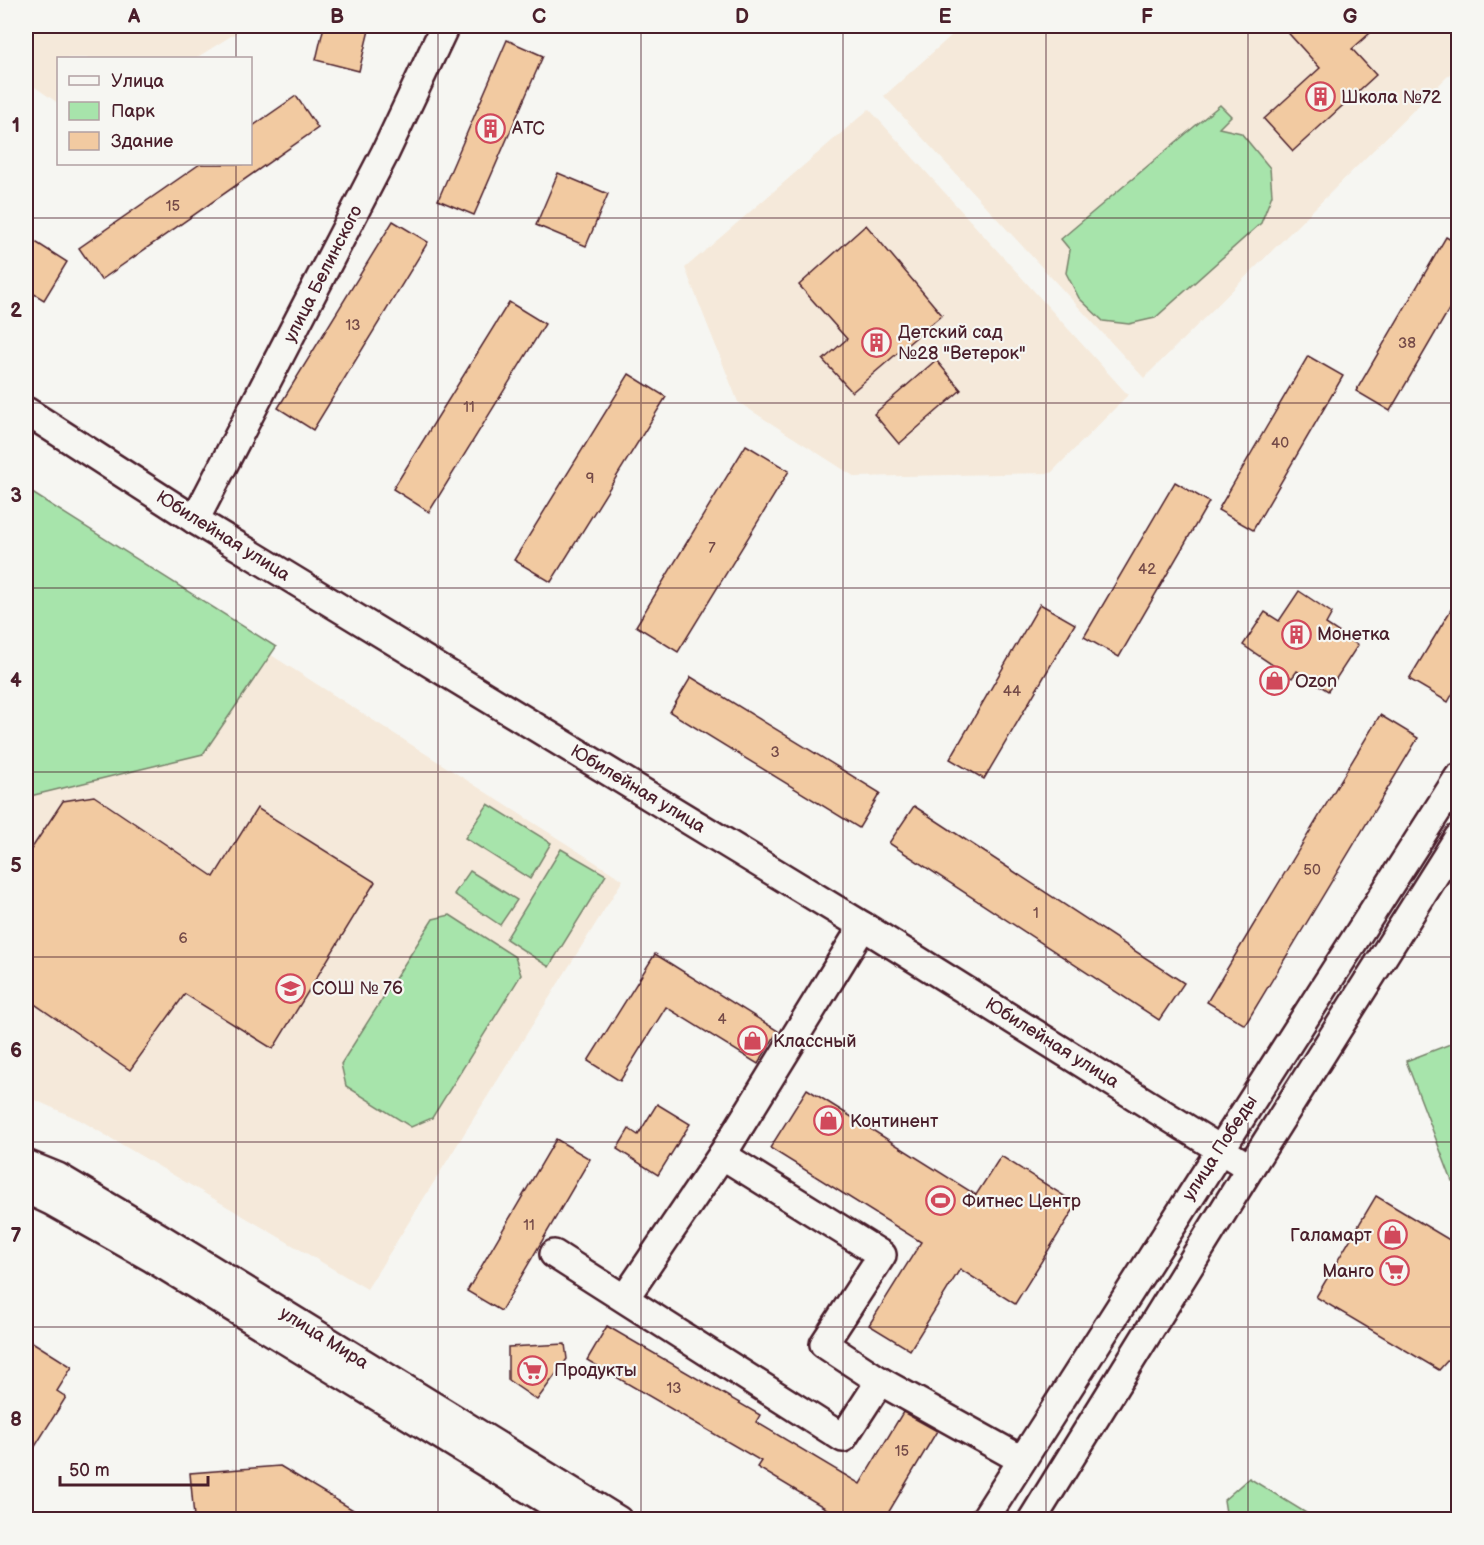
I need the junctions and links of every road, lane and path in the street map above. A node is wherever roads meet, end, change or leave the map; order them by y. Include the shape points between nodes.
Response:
1 (445, 26) edge
2 (26, 411) edge
3 (195, 520) junction
4 (1458, 777) edge
5 (1458, 838) edge
6 (863, 926) junction
7 (1221, 1148) junction
8 (722, 1155) junction
9 (26, 1164) edge
10 (1250, 1168) junction
11 (26, 1189) edge
12 (554, 1254) dead end
13 (625, 1298) junction
14 (880, 1381) junction
15 (1022, 1460) junction
16 (579, 1520) edge
17 (618, 1520) edge
18 (984, 1520) edge
19 (1032, 1520) edge

1 - 3 street, улица Белинского via 385,153
2 - 3 street, Юбилейная улица
3 - 6 street, Юбилейная улица
4 - 7 street, улица Победы
5 - 10 street, улица Победы
6 - 7 street, Юбилейная улица
6 - 8 street
7 - 10 street, Юбилейная улица
7 - 15 street, улица Победы
8 - 13 street
8 - 14 street via 882,1255 824,1344
9 - 17 street, улица Мира via 58,1177 159,1237
10 - 19 street, улица Победы
11 - 16 street, улица Мира via 152,1257
12 - 13 street
13 - 14 street via 843,1438
14 - 15 street
15 - 18 street, улица Победы

